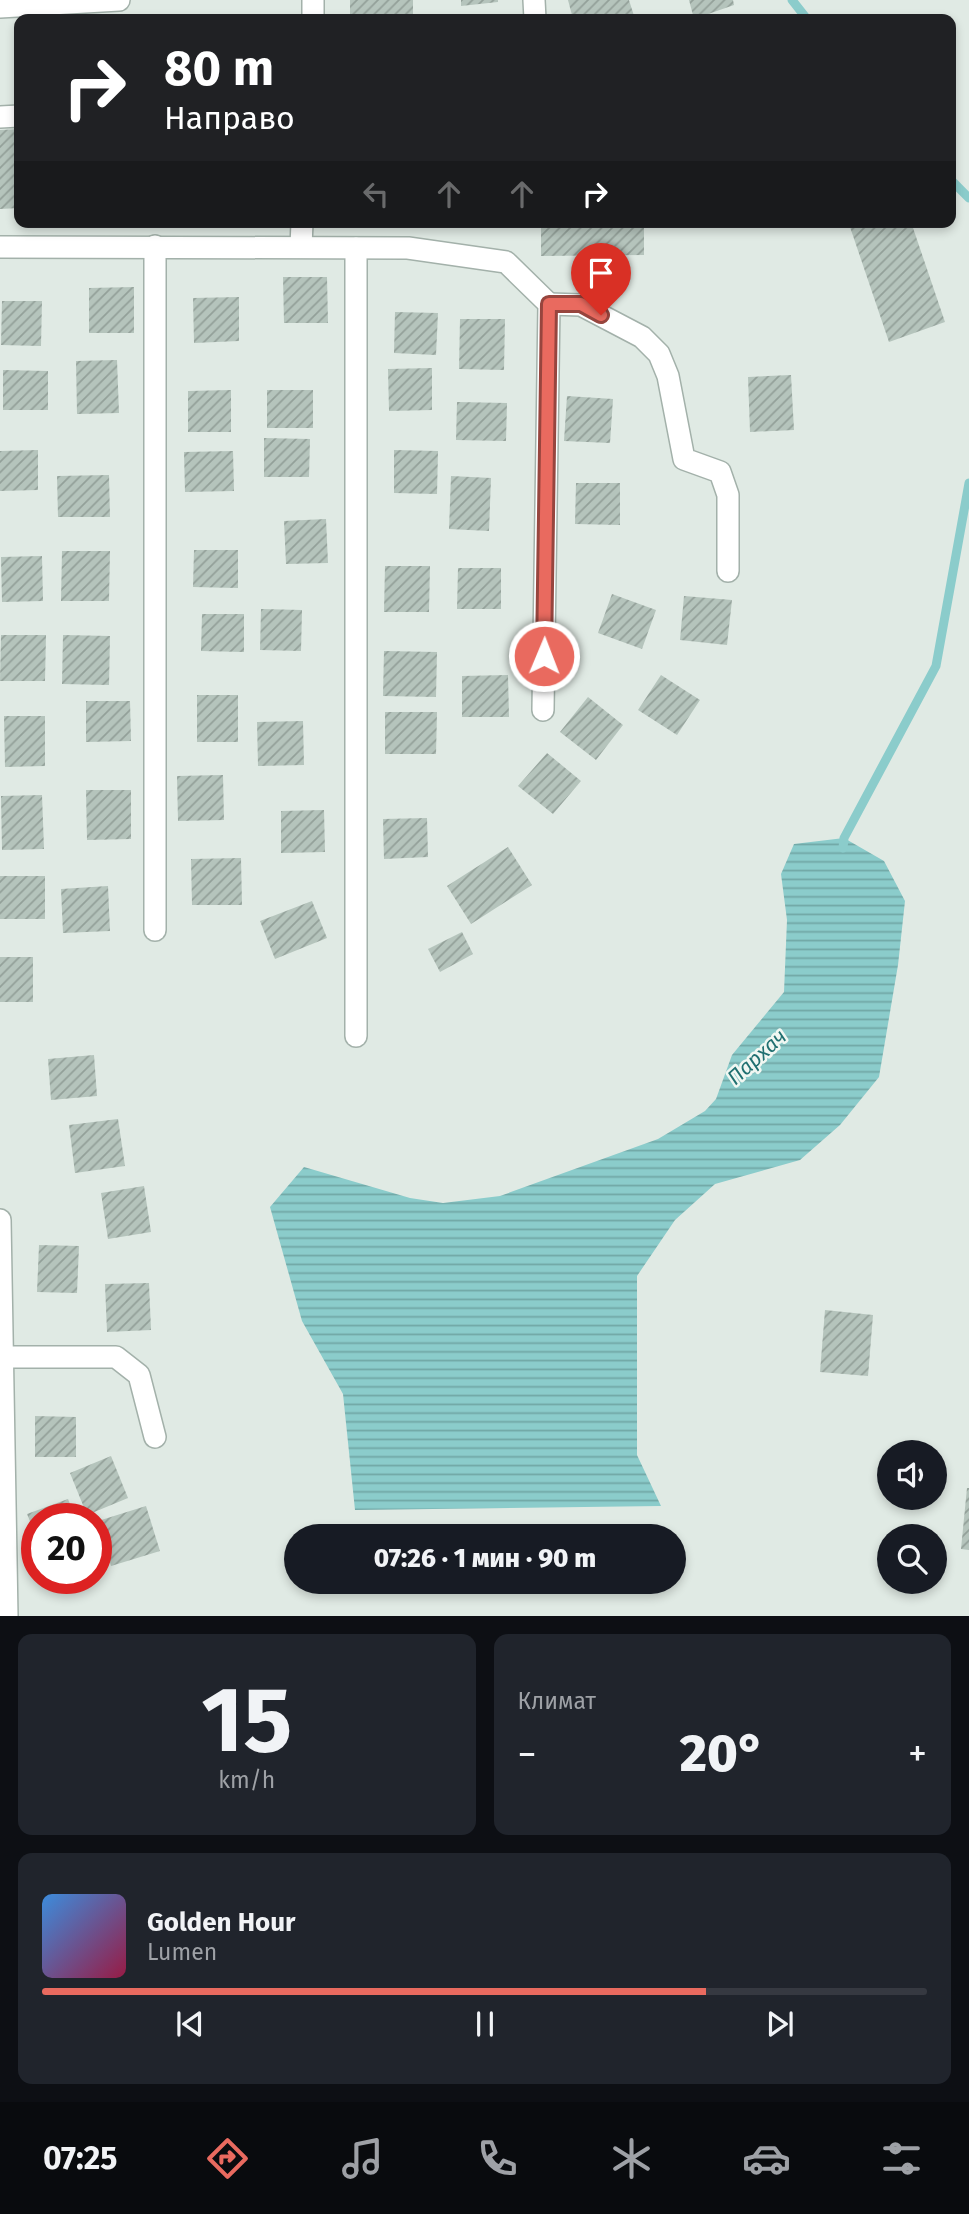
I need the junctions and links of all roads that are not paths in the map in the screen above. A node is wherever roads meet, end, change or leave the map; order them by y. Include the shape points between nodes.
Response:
1 (120, 0) edge
2 (0, 7) edge
3 (302, 228) edge
4 (155, 246) junction
5 (0, 247) edge
6 (301, 247) junction
7 (356, 248) junction
8 (549, 304) junction
9 (728, 571) dead end
10 (543, 710) dead end
11 (155, 930) dead end
12 (356, 1036) dead end
13 (0, 1220) edge
14 (0, 1357) edge
15 (155, 1437) dead end
16 (7, 1615) edge

1 - 2 street
3 - 6 street
4 - 5 street
4 - 6 street
4 - 11 street
6 - 7 street
7 - 8 street via 408,248 506,262
7 - 12 street
8 - 9 street via 581,304 642,337 659,354 668,376 684,459 720,472 728,495
8 - 10 street
13 - 14 street
14 - 15 street via 116,1357 139,1375
14 - 16 street

